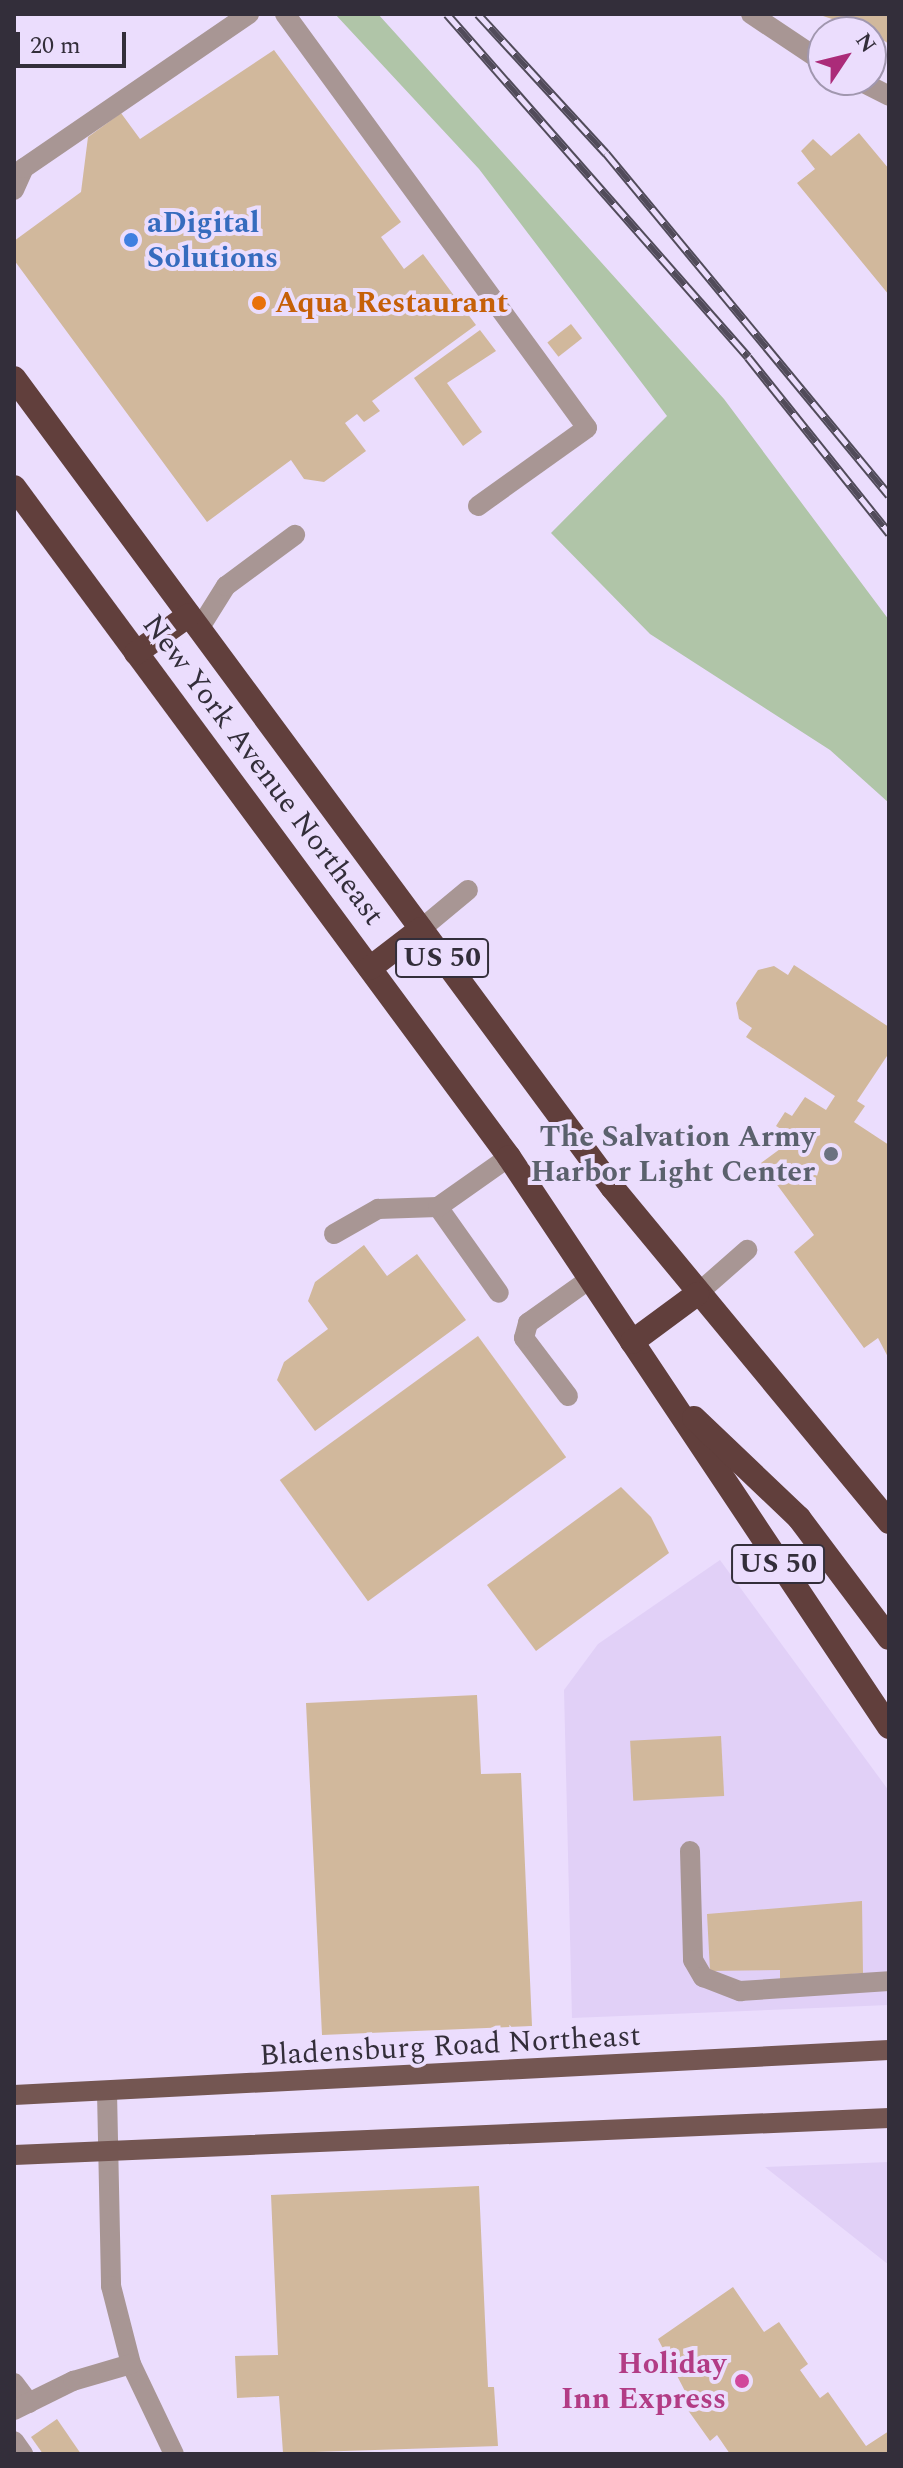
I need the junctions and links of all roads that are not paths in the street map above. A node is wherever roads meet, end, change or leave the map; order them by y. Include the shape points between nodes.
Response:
1 (249, 14) edge
2 (285, 14) edge
3 (751, 14) edge
4 (807, 51) edge
5 (14, 190) edge
6 (14, 378) edge
7 (14, 487) edge
8 (478, 506) dead end
9 (295, 535) dead end
10 (194, 622) junction
11 (136, 653) junction
12 (468, 890) dead end
13 (421, 929) junction
14 (370, 968) junction
15 (509, 1157) junction
16 (438, 1207) junction
17 (334, 1234) dead end
18 (747, 1250) dead end
19 (591, 1278) junction
20 (499, 1293) dead end
21 (697, 1294) junction
22 (632, 1342) junction
23 (568, 1396) dead end
24 (671, 1398) junction
25 (889, 1522) edge
26 (889, 1638) edge
27 (889, 1727) edge
28 (690, 1851) dead end
29 (889, 1981) edge
30 (889, 2050) edge
31 (107, 2092) junction
32 (14, 2095) edge
33 (889, 2118) edge
34 (107, 2150) junction
35 (14, 2155) edge
36 (131, 2364) junction
37 (14, 2383) edge
38 (21, 2407) edge
39 (14, 2441) edge
40 (23, 2454) edge
41 (174, 2454) edge

1 - 5 street via 24,168
2 - 8 street via 587,428
3 - 4 street
6 - 10 highway, New York Avenue Northeast / US 50
7 - 11 highway, New York Avenue Northeast / US 50
9 - 10 street via 226,586
10 - 11 highway
10 - 13 highway, New York Avenue Northeast / US 50
11 - 14 highway, New York Avenue Northeast / US 50
12 - 13 street
13 - 14 highway
13 - 21 highway, New York Avenue Northeast / US 50
14 - 15 highway, New York Avenue Northeast / US 50
15 - 16 street
15 - 19 highway, New York Avenue Northeast / US 50
16 - 17 street via 378,1209
16 - 20 street
18 - 21 street
19 - 22 highway, New York Avenue Northeast / US 50
19 - 23 street via 528,1323 524,1338
21 - 22 highway
21 - 25 highway, New York Avenue Northeast / US 50
22 - 24 highway, New York Avenue Northeast / US 50
24 - 26 highway via 790,1508
24 - 27 highway, New York Avenue Northeast / US 50
28 - 29 street via 693,1960 703,1977 740,1991
30 - 31 main road, Bladensburg Road Northeast
31 - 32 main road, Bladensburg Road Northeast
31 - 34 street
33 - 34 main road
34 - 35 main road
34 - 36 street via 109,2273
36 - 38 street
36 - 41 street
37 - 38 street
39 - 40 street

